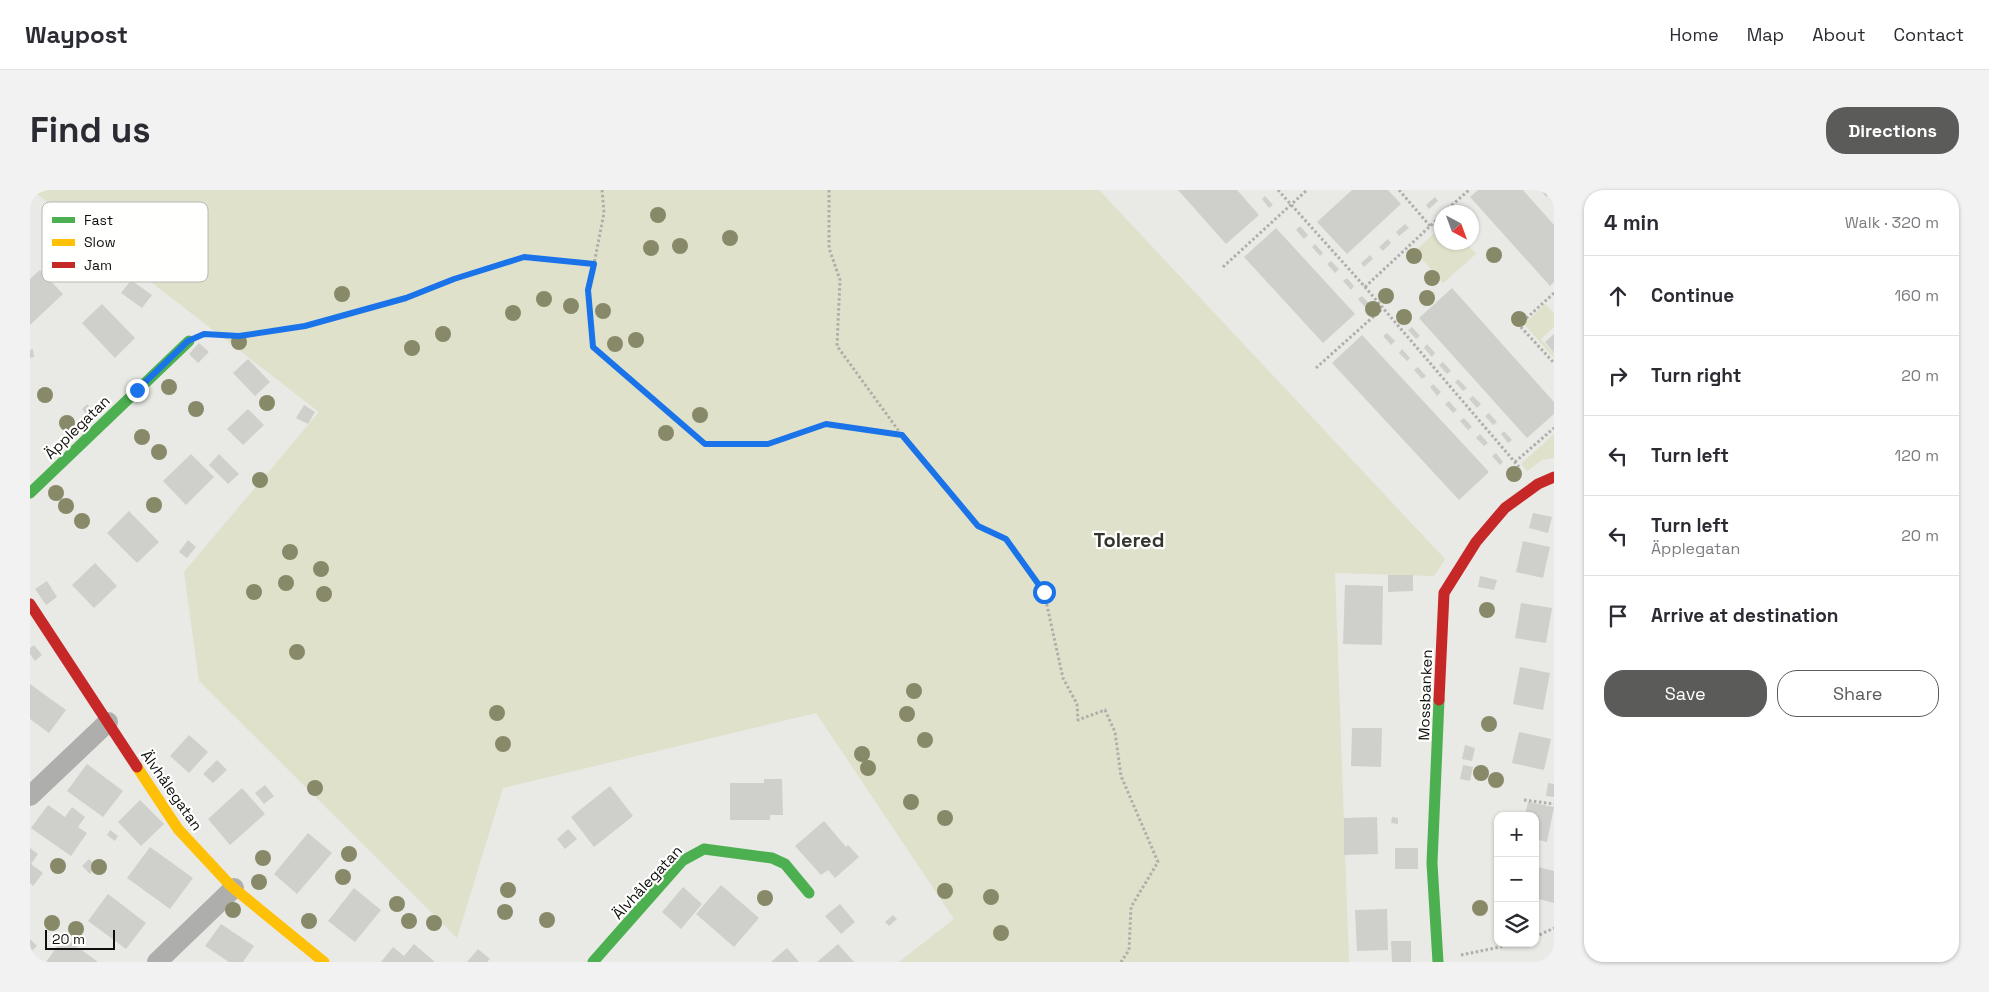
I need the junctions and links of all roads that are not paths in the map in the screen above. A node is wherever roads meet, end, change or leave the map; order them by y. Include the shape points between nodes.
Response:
1 (188, 341) road end
2 (1554, 477) edge
3 (30, 493) edge
4 (30, 604) edge
5 (108, 722) junction
6 (30, 796) edge
7 (234, 888) junction
8 (809, 892) dead end
9 (1438, 961) edge
10 (157, 962) edge
11 (324, 962) edge
12 (593, 962) edge

1 - 3 street, Äpplegatan
2 - 9 street, Mossbanken via 1531,486 1496,520 1463,558 1444,592 1432,863
4 - 5 street, Älvhålegatan
5 - 6 street
5 - 7 street, Älvhålegatan via 178,829
7 - 10 street
7 - 11 street, Älvhålegatan
8 - 12 street, Älvhålegatan via 785,864 772,858 704,849 682,861

